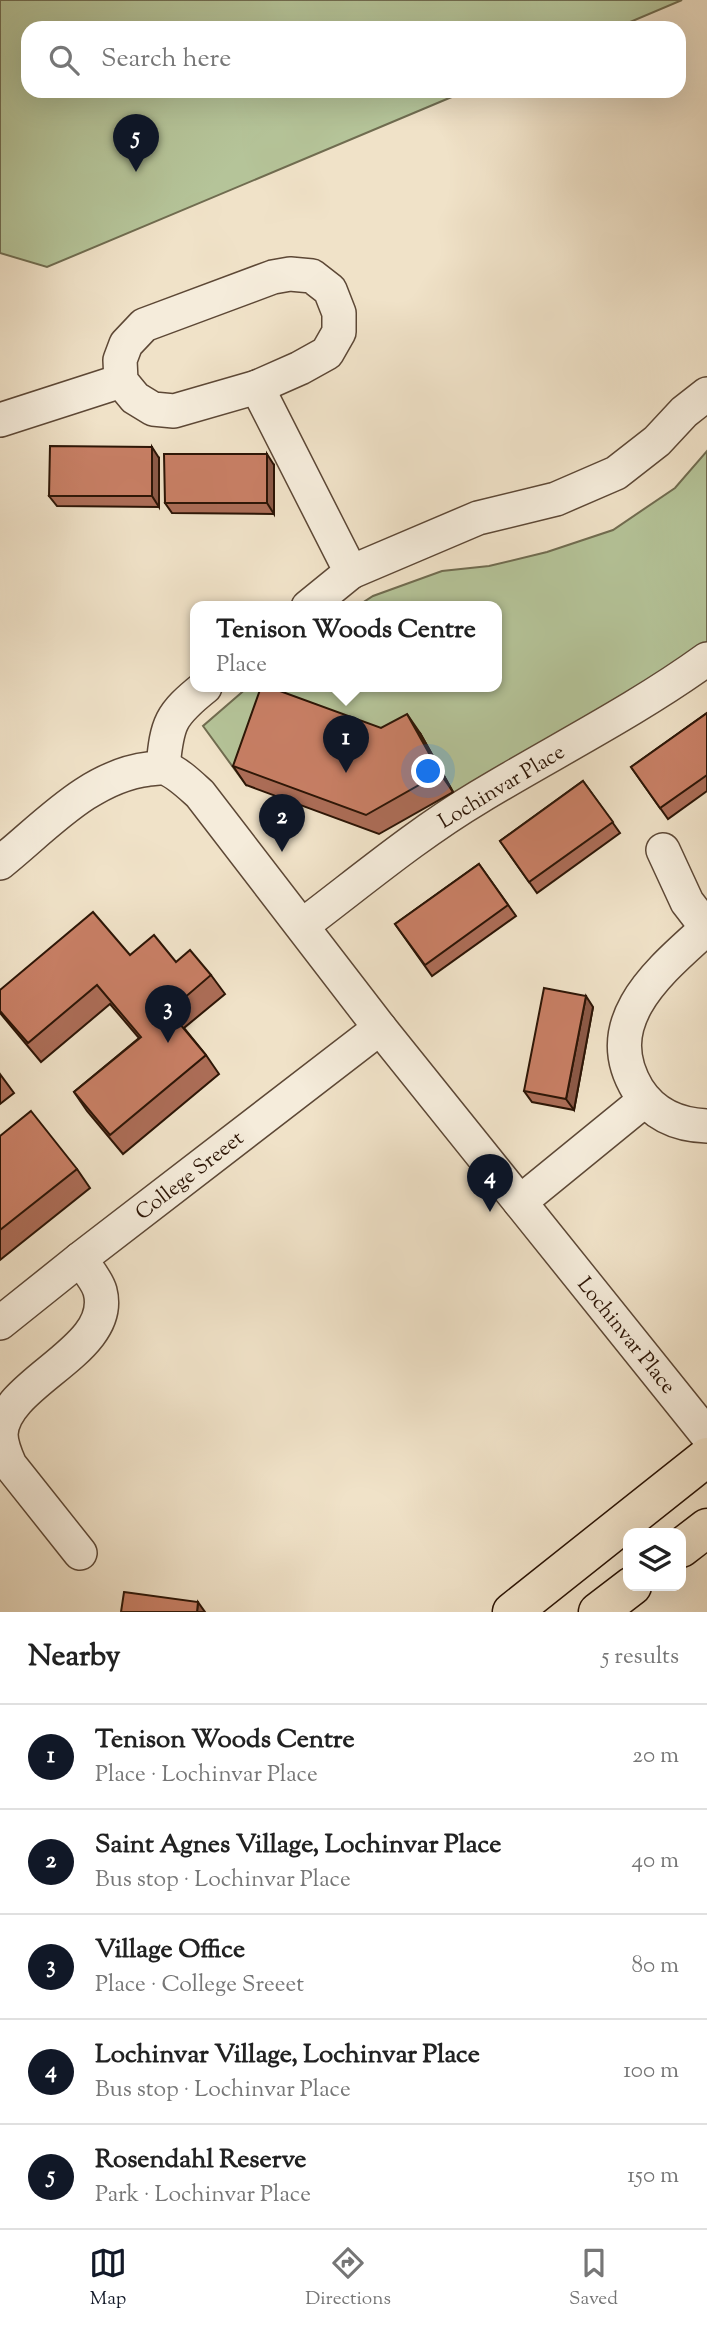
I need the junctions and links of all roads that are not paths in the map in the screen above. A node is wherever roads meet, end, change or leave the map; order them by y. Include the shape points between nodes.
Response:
1 (121, 381) junction
2 (257, 387) junction
3 (707, 394) edge
4 (0, 420) edge
5 (351, 572) junction
6 (315, 601) edge
7 (707, 659) edge
8 (199, 692) edge
9 (163, 767) junction
10 (663, 850) dead end
11 (0, 863) edge
12 (303, 925) junction
13 (707, 928) edge
14 (380, 1028) junction
15 (645, 1100) junction
16 (707, 1126) edge
17 (520, 1202) junction
18 (80, 1259) junction
19 (0, 1324) edge
20 (707, 1435) edge
21 (707, 1457) edge
22 (707, 1528) edge
23 (686, 1544) edge
24 (80, 1553) dead end
25 (625, 1591) edge
26 (512, 1612) edge
27 (598, 1612) edge

1 - 2 street via 135,398 153,409 174,411
1 - 2 street via 120,360 126,344 144,325 273,277 312,276 330,290 340,313 339,332 327,353
1 - 4 street
2 - 5 street
3 - 5 street via 616,473 556,499 478,518
5 - 6 street
7 - 12 street, Lochinvar Place via 459,810
8 - 9 street via 171,720
9 - 11 street via 134,771 88,791
9 - 12 street, Lochinvar Place via 200,794
10 - 13 street via 687,902
12 - 14 street, Lochinvar Place
13 - 15 street via 655,976 626,1028 623,1054 631,1079
14 - 17 street, Lochinvar Place
14 - 18 street, College Sreeet
15 - 16 street via 662,1115 688,1125
15 - 17 street
17 - 20 street, Lochinvar Place
18 - 19 street, College Sreeet
18 - 24 street via 99,1288 99,1319 78,1346 10,1410 1,1434 10,1465
21 - 26 main road
22 - 23 main road
25 - 27 main road

